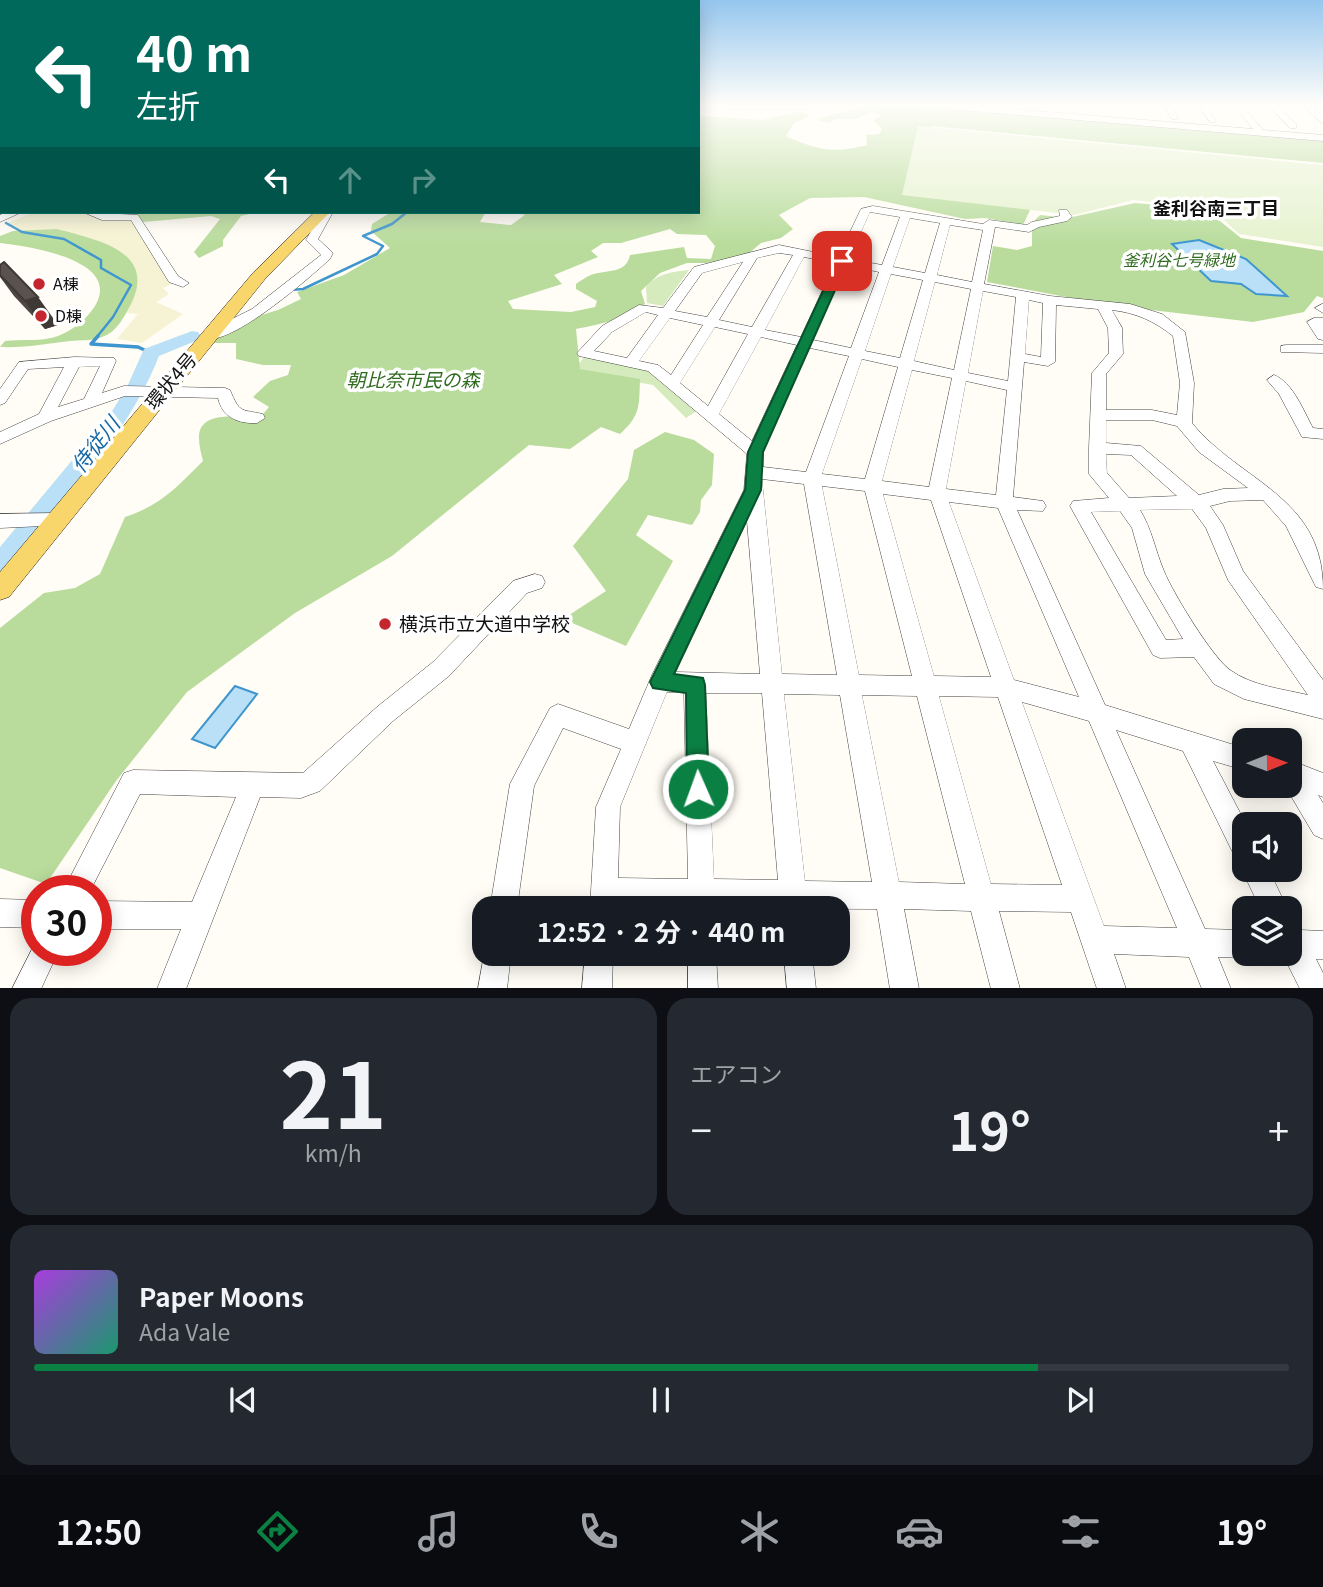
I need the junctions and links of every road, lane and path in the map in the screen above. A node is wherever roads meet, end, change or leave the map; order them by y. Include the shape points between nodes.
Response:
1 (1063, 212) dead end
2 (94, 214) edge
3 (322, 214) edge
4 (327, 214) edge
5 (906, 214) junction
6 (946, 221) junction
7 (989, 228) junction
8 (800, 253) junction
9 (751, 257) junction
10 (842, 261) junction
11 (888, 269) junction
12 (930, 277) junction
13 (183, 283) dead end
14 (977, 286) junction
15 (1023, 294) junction
16 (1050, 300) junction
17 (1104, 307) junction
18 (665, 312) junction
19 (1323, 313) edge
20 (712, 321) junction
21 (756, 331) junction
22 (209, 336) junction
23 (1323, 336) edge
24 (805, 342) junction
25 (1323, 342) edge
26 (1286, 349) dead end
27 (1323, 349) edge
28 (857, 352) junction
29 (1018, 357) junction
30 (75, 361) junction
31 (631, 362) junction
32 (907, 363) junction
33 (960, 375) junction
34 (1274, 380) dead end
35 (673, 383) junction
36 (1014, 387) junction
37 (163, 392) junction
38 (0, 401) edge
39 (90, 402) junction
40 (712, 413) junction
41 (1097, 415) junction
42 (45, 417) junction
43 (257, 418) dead end
44 (0, 419) edge
45 (1183, 422) junction
46 (19, 430) junction
47 (1323, 434) edge
48 (0, 439) edge
49 (1097, 448) junction
50 (755, 452) junction
51 (812, 479) junction
52 (753, 481) junction
53 (872, 486) junction
54 (937, 492) junction
55 (1265, 494) junction
56 (1004, 500) junction
57 (1195, 502) junction
58 (1121, 504) junction
59 (1037, 506) dead end
60 (58, 520) junction
61 (0, 521) edge
62 (1323, 581) edge
63 (535, 582) dead end
64 (0, 590) edge
65 (1199, 648) junction
66 (660, 682) junction
67 (772, 684) junction
68 (695, 685) junction
69 (848, 685) junction
70 (925, 685) junction
71 (1004, 687) junction
72 (1323, 698) edge
73 (1323, 709) edge
74 (1096, 713) junction
75 (633, 742) junction
76 (1192, 744) junction
77 (1232, 756) edge
78 (1302, 777) edge
79 (253, 785) junction
80 (1323, 785) edge
81 (1302, 792) edge
82 (1232, 824) edge
83 (1323, 826) edge
84 (84, 875) edge
85 (505, 896) edge
86 (603, 896) edge
87 (701, 896) edge
88 (793, 896) edge
89 (889, 896) junction
90 (850, 898) edge
91 (982, 898) junction
92 (1082, 899) junction
93 (0, 914) edge
94 (21, 914) edge
95 (112, 915) edge
96 (200, 916) junction
97 (1095, 940) junction
98 (1197, 943) junction
99 (1302, 943) edge
100 (1232, 944) edge
101 (1323, 945) edge
102 (1302, 963) edge
103 (38, 966) edge
104 (495, 966) edge
105 (598, 966) edge
106 (702, 966) edge
107 (800, 966) edge
108 (27, 988) edge
109 (171, 988) edge
110 (492, 988) edge
111 (597, 988) edge
112 (703, 988) edge
113 (802, 988) edge
114 (905, 988) edge
115 (1006, 988) edge
116 (1112, 988) edge
117 (1217, 988) edge
118 (1315, 988) edge

1 - 7 street via 1063,219 1029,229 989,223
2 - 13 street via 134,218 173,279
3 - 22 main road, 環状4号 via 258,276
4 - 22 street via 312,240 326,256 268,303
5 - 6 street
5 - 10 street via 866,209
5 - 11 street
6 - 7 street
6 - 12 street
7 - 14 street
8 - 9 street via 779,249
8 - 10 street
8 - 21 street
9 - 18 street via 698,270
9 - 20 street
10 - 11 street
10 - 24 street
11 - 12 street
11 - 28 street
12 - 14 street
12 - 32 street
14 - 15 street
14 - 33 street
15 - 16 street
15 - 29 street
16 - 17 street
16 - 29 street via 1048,362
17 - 41 street via 1115,328 1116,354 1099,373
17 - 45 street via 1148,313 1180,335 1187,383
18 - 20 street
18 - 31 street
18 - 31 street via 644,308 607,329 584,353
19 - 23 street via 1314,322
20 - 21 street
20 - 35 street
21 - 24 street
21 - 40 street
22 - 37 main road, 環状4号
24 - 28 street
24 - 50 street
25 - 27 street via 1318,342
26 - 27 street
28 - 32 street
28 - 51 street
29 - 36 street
30 - 38 street via 24,365
30 - 39 street via 109,361
30 - 42 street
31 - 35 street via 653,368
32 - 33 street
32 - 53 street
33 - 36 street
33 - 54 street
34 - 47 street via 1307,433
35 - 40 street
36 - 56 street
37 - 39 street via 124,391
37 - 43 street via 225,393 231,410 247,419
37 - 60 main road, 環状4号
39 - 42 street
40 - 50 street
41 - 45 street via 1152,415
41 - 49 street
42 - 46 street
44 - 46 street
45 - 55 street via 1207,452
46 - 48 street
49 - 57 street via 1135,450
49 - 58 street via 1098,474
50 - 52 street
51 - 52 street
51 - 53 street
51 - 69 street
52 - 66 street
52 - 67 street
53 - 54 street
53 - 70 street
54 - 56 street
54 - 71 street
55 - 57 street via 1223,495
55 - 62 street via 1286,512
56 - 59 street
56 - 74 street
57 - 58 street
57 - 72 street via 1214,525 1236,575
58 - 65 street via 1141,528 1155,574
58 - 65 street via 1079,506 1160,649
60 - 61 street
60 - 64 main road, 環状4号
63 - 79 street via 520,587 440,669 311,782
65 - 73 street via 1222,677 1237,686
66 - 68 street
66 - 75 street
67 - 68 street
67 - 69 street
67 - 88 street
68 - 87 street
69 - 70 street
69 - 89 street
70 - 71 street
70 - 91 street
71 - 74 street
71 - 92 street
74 - 76 street
74 - 98 street
75 - 85 street via 558,715 522,784
75 - 86 street via 608,807
76 - 77 street
76 - 82 street
78 - 80 street
79 - 84 street via 133,782
79 - 96 street
81 - 83 street
89 - 90 street
89 - 91 street
89 - 114 street
91 - 92 street
91 - 115 street
92 - 97 street
93 - 94 street
95 - 96 street
96 - 109 street
97 - 98 street
97 - 116 street
98 - 100 street
98 - 117 street
99 - 101 street
102 - 118 street
103 - 108 street
104 - 110 street
105 - 111 street
106 - 112 street
107 - 113 street

